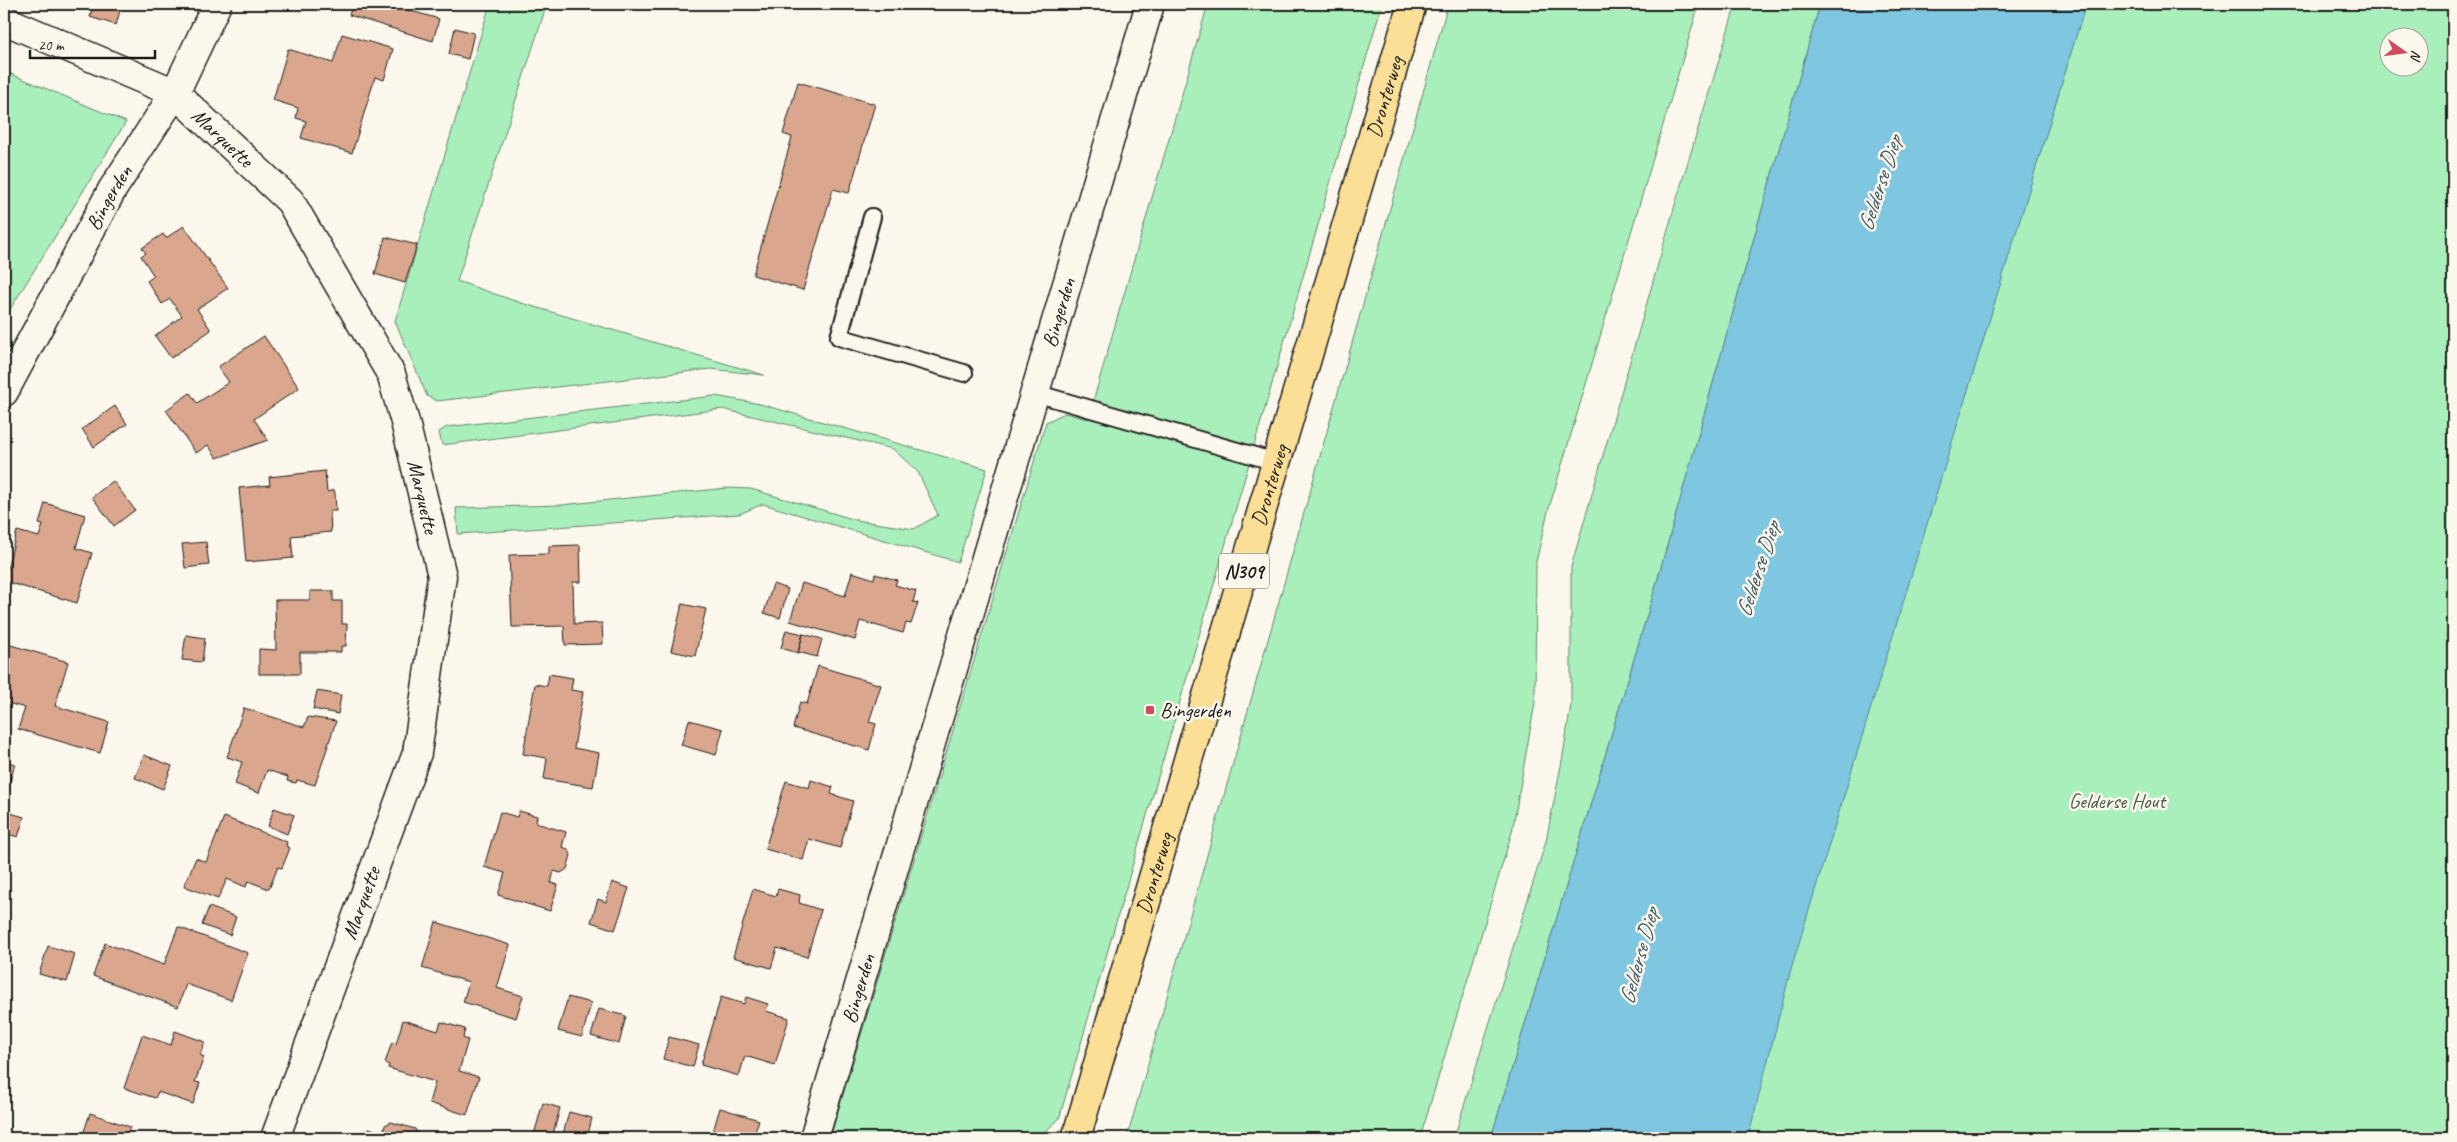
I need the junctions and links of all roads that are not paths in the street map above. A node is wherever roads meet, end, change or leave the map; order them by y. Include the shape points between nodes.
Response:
1 (217, 4) edge
2 (1150, 4) edge
3 (1412, 4) edge
4 (4, 20) edge
5 (175, 93) junction
6 (872, 217) dead end
7 (964, 373) dead end
8 (4, 392) edge
9 (1035, 393) junction
10 (1276, 462) junction
11 (275, 1138) edge
12 (814, 1138) edge
13 (1076, 1138) edge

1 - 5 street, Bingerden
2 - 9 street, Bingerden
3 - 10 main road, Dronterweg / N309
4 - 5 street, Marquette
5 - 8 street, Bingerden via 112,190
5 - 11 street, Marquette via 290,201 391,374 442,576 417,753
6 - 7 lane via 839,338
9 - 10 lane
9 - 12 street, Bingerden
10 - 13 main road, Dronterweg / N309

